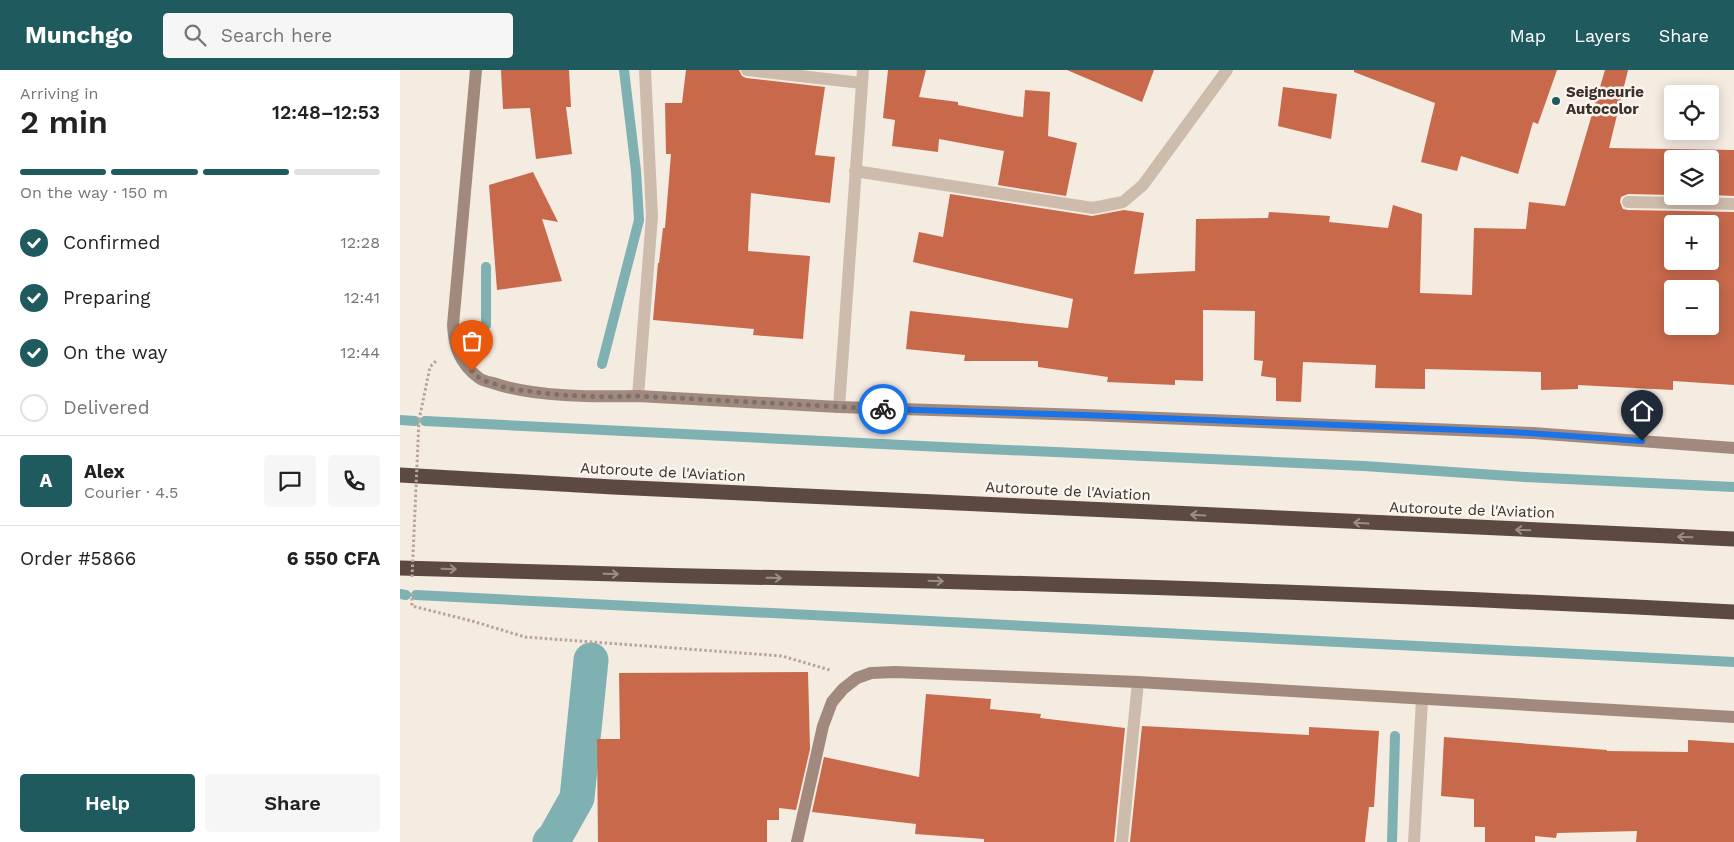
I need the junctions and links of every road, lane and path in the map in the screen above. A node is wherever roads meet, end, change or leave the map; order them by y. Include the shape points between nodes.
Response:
1 (476, 70) edge
2 (645, 70) edge
3 (747, 70) edge
4 (863, 70) edge
5 (1227, 70) edge
6 (862, 83) junction
7 (855, 171) junction
8 (1628, 202) dead end
9 (1734, 204) edge
10 (430, 367) dead end
11 (638, 396) junction
12 (838, 408) junction
13 (1734, 448) edge
14 (400, 474) edge
15 (1734, 539) edge
16 (406, 572) edge
17 (412, 587) dead end
18 (1734, 612) edge
19 (857, 678) junction
20 (1138, 682) junction
21 (1422, 700) junction
22 (1734, 717) edge
23 (797, 842) edge
24 (1122, 842) edge
25 (1414, 842) edge

1 - 11 street via 453,325 454,343 464,364 480,379 509,389 562,395
2 - 11 street via 652,216
3 - 6 street
4 - 6 street
5 - 7 street via 1144,185 1122,202 1093,208
6 - 7 street
7 - 12 street
8 - 9 street
10 - 16 path, bridge via 419,420
11 - 12 street
12 - 13 street via 1523,432
15 -> 14 highway, Autoroute de l'Aviation via 633,488
16 -> 18 highway via 563,573 1342,594
17 - 19 path via 412,606 525,637 782,656
19 - 20 street via 871,673 895,672
19 - 23 street via 832,702 823,726
20 - 21 street
20 - 24 street
21 - 22 street
21 - 25 street

